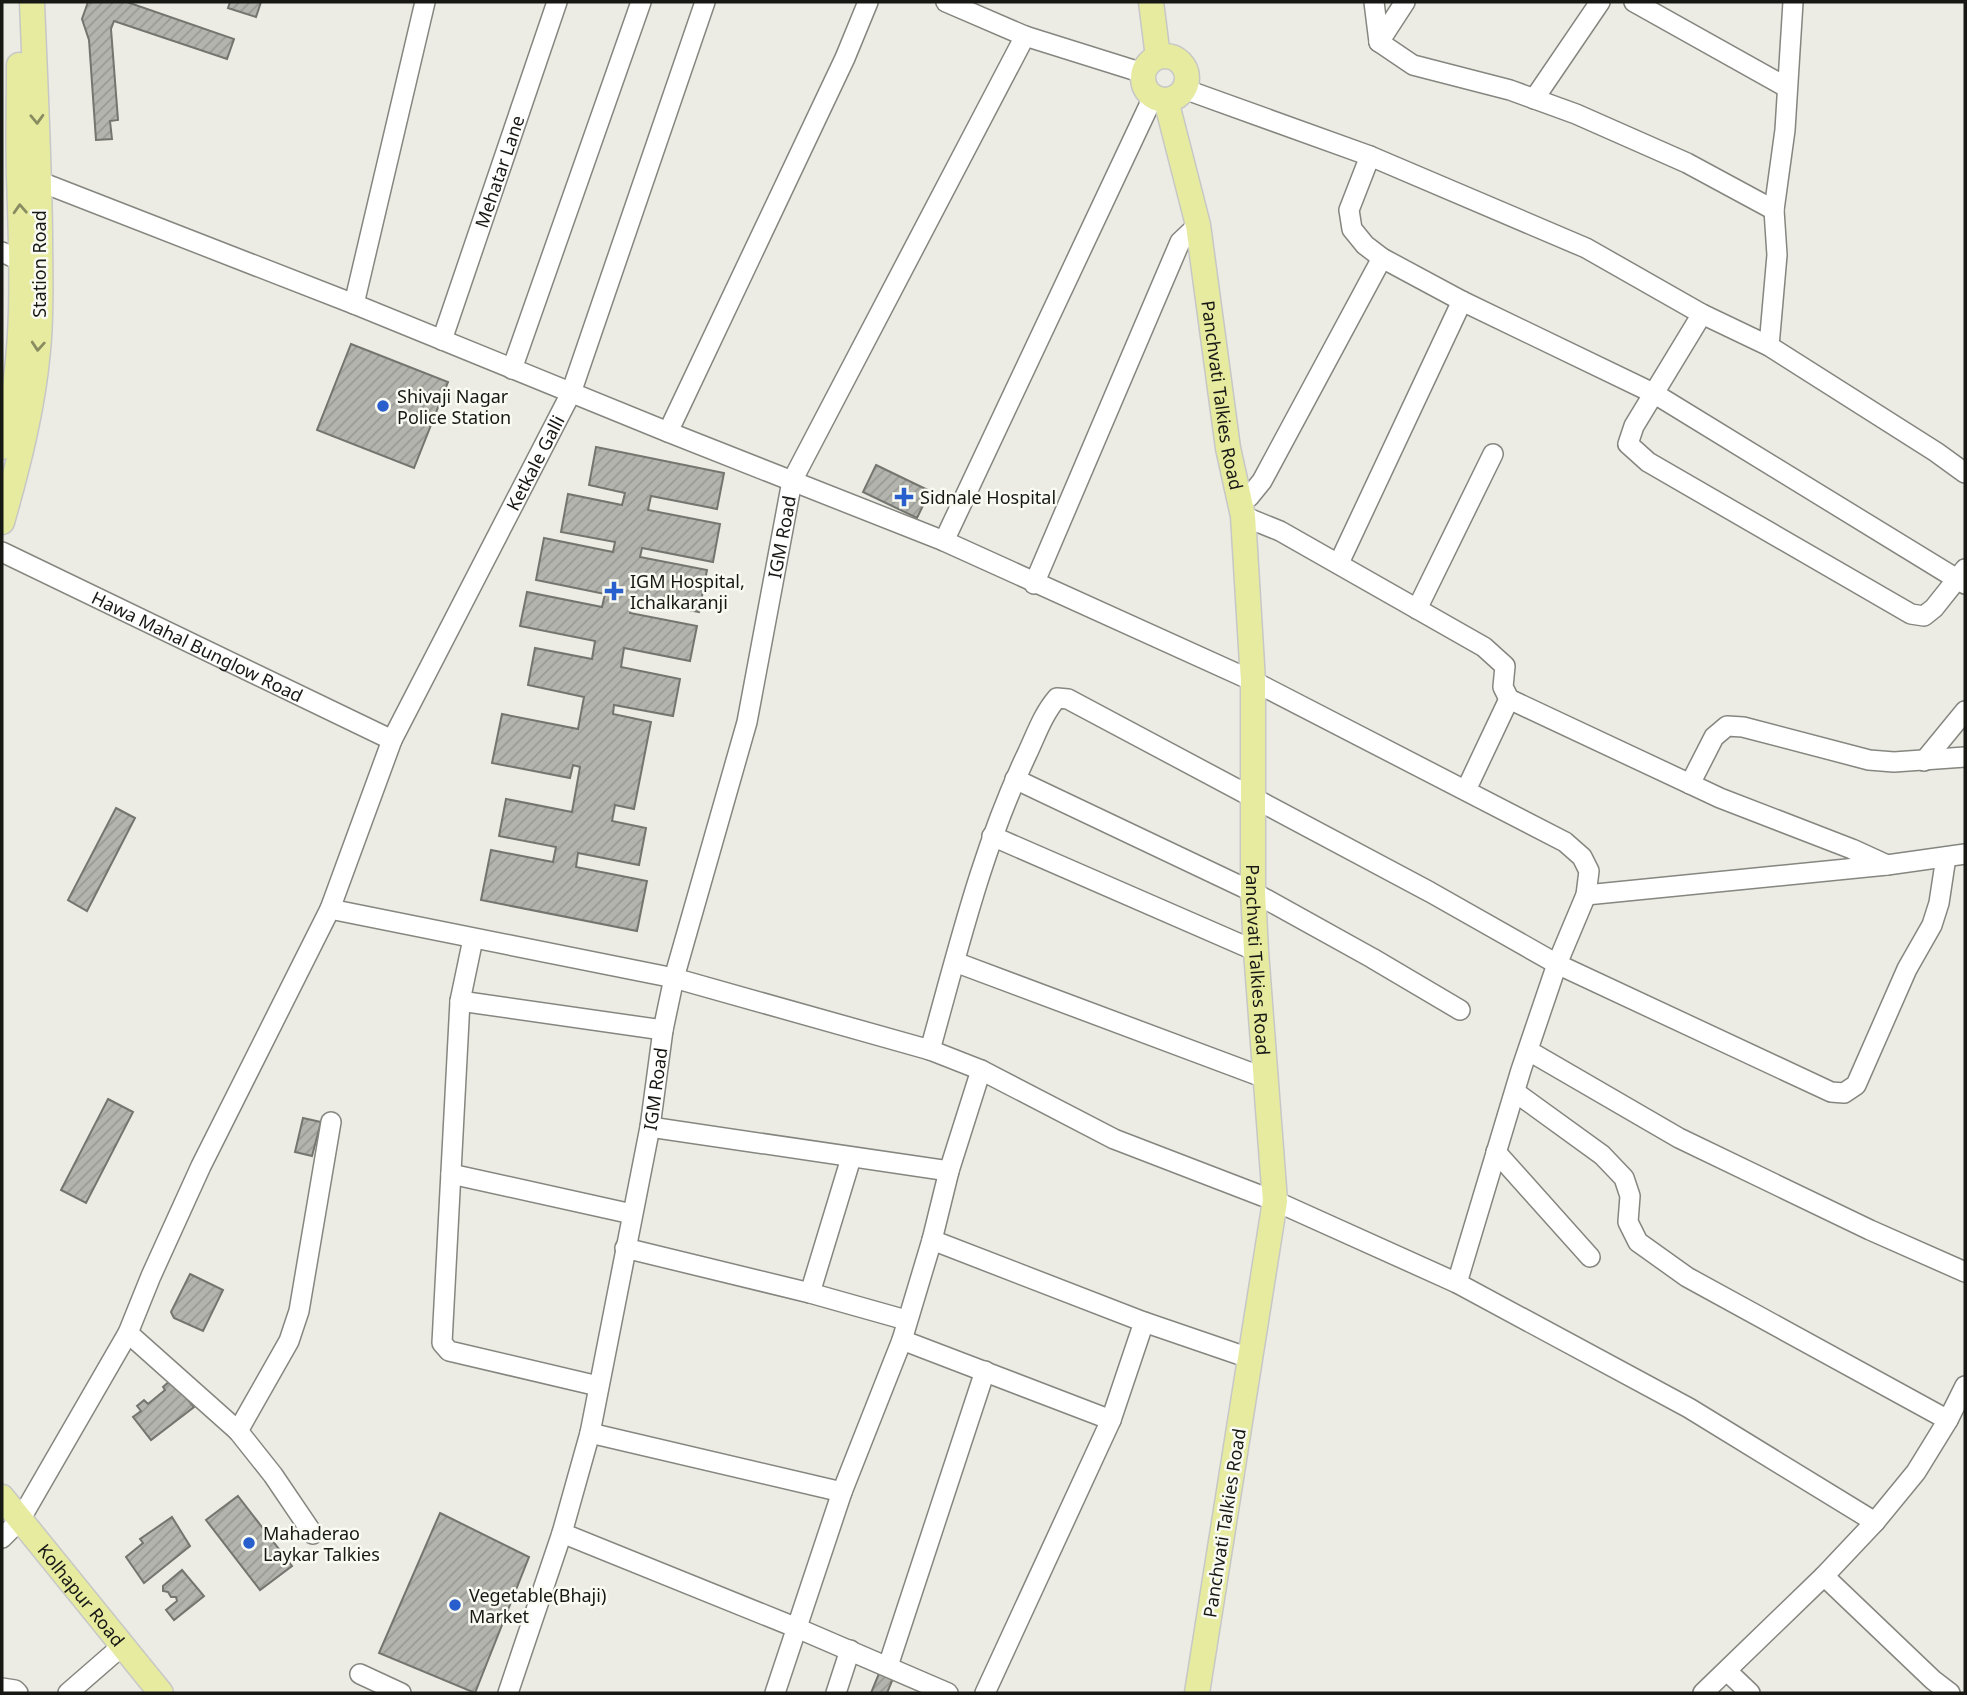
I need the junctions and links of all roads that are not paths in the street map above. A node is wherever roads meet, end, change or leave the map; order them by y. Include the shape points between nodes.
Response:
1 (18, 2) edge
2 (32, 2) edge
3 (425, 2) edge
4 (557, 2) edge
5 (641, 2) edge
6 (705, 2) edge
7 (868, 2) edge
8 (946, 2) edge
9 (1151, 2) edge
10 (1374, 2) edge
11 (1405, 2) edge
12 (1600, 2) edge
13 (1634, 2) edge
14 (1793, 2) edge
15 (1025, 36) junction
16 (1380, 42) junction
17 (1150, 65) junction
18 (1786, 87) junction
19 (1168, 95) junction
20 (1534, 99) junction
21 (1370, 156) junction
22 (29, 177) junction
23 (1774, 210) junction
24 (1198, 225) junction
25 (12, 257) edge
26 (1382, 258) junction
27 (1462, 301) junction
28 (354, 304) junction
29 (1702, 314) junction
30 (442, 341) junction
31 (1769, 346) junction
32 (512, 369) junction
33 (571, 393) junction
34 (1655, 394) junction
35 (668, 432) junction
36 (2, 447) edge
37 (1493, 454) dead end
38 (1965, 473) edge
39 (792, 481) junction
40 (1242, 508) junction
41 (2, 523) edge
42 (944, 541) junction
43 (2, 552) edge
44 (1339, 563) junction
45 (1963, 577) edge
46 (1034, 583) junction
47 (1417, 609) junction
48 (1253, 681) junction
49 (1509, 699) junction
50 (1965, 711) edge
51 (392, 740) junction
52 (1965, 757) edge
53 (1924, 761) junction
54 (1015, 779) junction
55 (1690, 784) junction
56 (1466, 790) junction
57 (1254, 799) junction
58 (992, 836) junction
59 (1965, 854) edge
60 (1945, 857) junction
61 (1887, 865) junction
62 (1253, 892) junction
63 (1586, 895) junction
64 (330, 909) junction
65 (473, 939) junction
66 (1256, 951) junction
67 (955, 962) junction
68 (1557, 964) junction
69 (674, 978) junction
70 (460, 1001) junction
71 (1460, 1010) dead end
72 (663, 1030) junction
73 (930, 1050) junction
74 (1529, 1051) junction
75 (981, 1070) junction
76 (1265, 1078) junction
77 (1515, 1092) junction
78 (331, 1122) dead end
79 (650, 1127) junction
80 (1496, 1152) junction
81 (851, 1158) junction
82 (949, 1171) junction
83 (451, 1174) junction
84 (1275, 1202) junction
85 (632, 1214) junction
86 (932, 1240) junction
87 (625, 1248) junction
88 (1590, 1257) dead end
89 (1965, 1272) edge
90 (1457, 1283) junction
91 (810, 1293) junction
92 (906, 1320) junction
93 (1144, 1322) junction
94 (128, 1333) junction
95 (902, 1340) junction
96 (1252, 1359) junction
97 (985, 1371) junction
98 (598, 1386) junction
99 (1965, 1386) edge
100 (1111, 1420) junction
101 (1948, 1420) junction
102 (238, 1431) junction
103 (590, 1433) junction
104 (842, 1492) junction
105 (2, 1497) edge
106 (20, 1520) junction
107 (1875, 1522) junction
108 (562, 1533) junction
109 (313, 1534) dead end
110 (2, 1538) edge
111 (1824, 1576) junction
112 (797, 1628) junction
113 (122, 1646) junction
114 (850, 1650) junction
115 (888, 1666) junction
116 (1727, 1671) junction
117 (360, 1674) dead end
118 (903, 1684) edge
119 (2, 1688) edge
120 (18, 1693) edge
121 (68, 1693) edge
122 (161, 1693) edge
123 (401, 1693) edge
124 (508, 1693) edge
125 (775, 1693) edge
126 (836, 1693) edge
127 (948, 1693) edge
128 (985, 1693) edge
129 (1197, 1693) edge
130 (1703, 1693) edge
131 (1750, 1693) edge
132 (1950, 1693) edge

1 - 22 main road, Station Road
2 -> 22 main road, Station Road
3 - 28 street
4 - 30 street, Mehatar Lane
5 - 32 street
6 - 33 street, Ketkale Galli
7 - 35 street
8 - 15 street
9 - 17 main road
10 - 16 street
11 - 16 street
12 - 20 street
13 - 18 street
14 - 18 street
15 - 17 street
15 - 39 street, IGM Road
16 - 20 street via 1413,65
17 - 19 main road via 1144,87
17 - 19 main road via 1173,57 1184,67 1187,82
18 - 23 street
19 - 21 street
19 - 24 main road, Panchvati Talkies Road
19 - 42 street
20 - 23 street via 1687,163
21 - 26 street via 1349,210 1352,229
21 - 29 street via 1586,248
25 -> 22 main road, Station Road
22 - 28 street
22 -> 41 main road, Station Road via 40,291 38,349 31,402
23 - 31 street via 1777,256
24 - 40 main road, Panchvati Talkies Road via 1228,448
24 - 46 street via 1180,242
25 - 36 main road, Station Road via 17,368
26 - 27 street
26 - 40 street via 1262,481
27 - 34 street
27 - 44 street
28 - 30 street
29 - 31 street
29 - 34 street
30 - 32 street
31 - 38 street
32 - 33 street
33 - 35 street
33 - 51 street, Ketkale Galli
34 - 45 street
34 - 45 street via 1628,444 1648,462 1911,614 1924,616
35 - 39 street
37 - 47 street
39 - 42 street
39 - 69 street, IGM Road via 747,722
40 - 44 street
40 - 48 main road, Panchvati Talkies Road
42 - 46 street
43 - 51 street, Hawa Mahal Bunglow Road
44 - 47 street
46 - 48 street
47 - 49 street via 1485,647 1504,666 1503,687
48 - 56 street
48 - 57 main road, Panchvati Talkies Road
49 - 55 street
49 - 56 street
50 - 53 street
51 - 64 street, Ketkale Galli
52 - 53 street
53 - 55 street via 1869,760 1727,726 1714,737
54 - 57 street via 1048,709 1058,698 1068,699
54 - 58 street
54 - 62 street
55 - 61 street
56 - 63 street via 1565,842 1590,871
57 - 62 main road, Panchvati Talkies Road
57 - 68 street
58 - 66 street
58 - 67 street
59 - 60 street
60 - 61 street
60 - 68 street via 1932,925 1856,1085 1844,1093 1831,1092
61 - 63 street
62 - 66 main road, Panchvati Talkies Road
62 - 71 street
63 - 68 street
64 - 65 street
64 - 94 street, Ketkale Galli via 201,1166
65 - 69 street
65 - 70 street
66 - 76 main road, Panchvati Talkies Road
67 - 73 street
67 - 76 street
68 - 74 street
69 - 72 street, IGM Road
69 - 73 street
70 - 72 street
70 - 83 street
72 - 79 street, IGM Road
73 - 75 street
74 - 77 street
74 - 89 street via 1679,1138
75 - 82 street
75 - 84 street via 1114,1139
76 - 84 main road, Panchvati Talkies Road
77 - 80 street
77 - 101 street via 1602,1155 1624,1178 1630,1196 1628,1222 1639,1242 1687,1277
78 - 102 street via 299,1311 289,1341
79 - 81 street
79 - 85 street, IGM Road
80 - 88 street
80 - 90 street
81 - 82 street
81 - 91 street
82 - 86 street
83 - 85 street
83 - 98 street via 442,1343 449,1351
84 - 90 street
84 - 96 main road, Panchvati Talkies Road
85 - 87 street, IGM Road
86 - 92 street
86 - 93 street
87 - 91 street
87 - 98 street, IGM Road
90 - 107 street via 1689,1408
91 - 92 street
92 - 95 street
93 - 96 street
93 - 100 street
94 - 102 street
94 - 106 street, Ketkale Galli
95 - 97 street
95 - 104 street
96 - 129 main road, Panchvati Talkies Road
97 - 100 street
97 - 115 street
98 - 103 street, IGM Road
99 - 101 street
100 - 128 street
101 - 107 street via 1916,1472
102 - 109 street
103 - 104 street
103 - 108 street, IGM Road
104 - 112 street
105 - 106 main road, Kolhapur Road
106 - 110 street, Ketkale Galli
106 - 113 main road, Kolhapur Road
107 - 111 street
108 - 112 street
108 - 124 street, IGM Road
111 - 116 street
111 - 132 street
112 - 114 street
112 - 125 street
113 - 121 street
113 - 122 main road, Kolhapur Road
114 - 115 street
114 - 126 street
115 - 118 street
116 - 130 street
116 - 131 street
117 - 123 street
118 - 127 street
119 - 120 street

